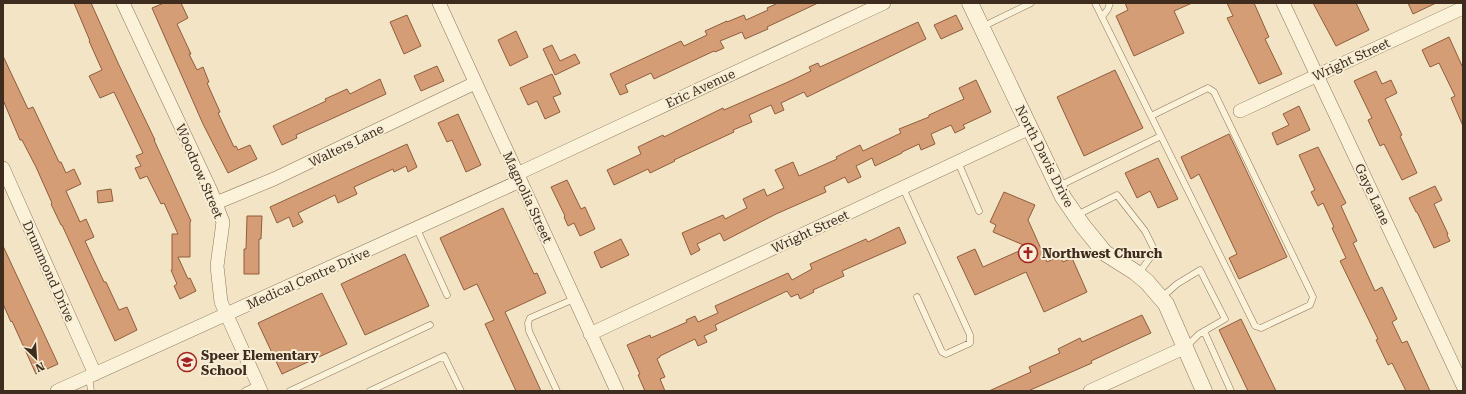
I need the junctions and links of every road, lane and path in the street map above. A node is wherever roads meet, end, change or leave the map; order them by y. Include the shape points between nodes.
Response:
1 (123, 3) edge
2 (439, 3) edge
3 (884, 3) edge
4 (970, 3) edge
5 (1031, 3) edge
6 (1095, 3) edge
7 (1110, 3) edge
8 (1283, 3) edge
9 (1018, 6) edge
10 (1463, 8) edge
11 (1102, 17) junction
12 (982, 27) junction
13 (1317, 75) junction
14 (475, 83) junction
15 (1240, 111) dead end
16 (1151, 116) junction
17 (1030, 128) junction
18 (1161, 136) junction
19 (958, 162) junction
20 (3, 168) edge
21 (519, 178) junction
22 (1058, 186) junction
23 (903, 188) junction
24 (216, 203) junction
25 (979, 211) dead end
26 (1076, 216) junction
27 (417, 228) junction
28 (1138, 275) junction
29 (447, 295) dead end
30 (917, 297) dead end
31 (1161, 298) junction
32 (574, 299) junction
33 (226, 315) junction
34 (430, 325) dead end
35 (1204, 331) junction
36 (590, 334) junction
37 (1186, 347) junction
38 (92, 375) junction
39 (1463, 386) edge
40 (259, 388) edge
41 (57, 391) edge
42 (91, 391) edge
43 (245, 391) edge
44 (290, 391) edge
45 (370, 391) edge
46 (460, 391) edge
47 (557, 391) edge
48 (617, 391) edge
49 (1090, 391) edge
50 (1204, 391) edge
51 (1231, 391) edge

1 - 24 street, Woodrow Street
2 - 14 street, Magnolia Street
3 - 21 street, Eric Avenue
4 - 12 street, North Davis Drive
5 - 9 lane
6 - 11 lane
7 - 11 lane
8 - 13 street, Gaye Lane
9 - 12 lane
10 - 13 street, Wright Street
11 - 16 lane
12 - 17 street, North Davis Drive
13 - 15 street, Wright Street
13 - 39 street, Gaye Lane
14 - 21 street, Magnolia Street
14 - 24 street, Walters Lane via 274,180
16 - 18 lane
16 - 18 lane via 1208,88 1214,92 1313,297 1310,304 1261,328 1255,326
17 - 19 street, Wright Street
17 - 22 street, North Davis Drive
18 - 22 lane
19 - 23 street, Wright Street
19 - 25 lane
20 - 38 street, Drummond Drive
21 - 27 street, Medical Centre Drive
21 - 32 street, Magnolia Street
22 - 26 street, North Davis Drive
23 - 30 lane via 970,336 970,343 946,354 942,352
23 - 36 street, Wright Street
24 - 33 street, Woodrow Street via 223,222 217,266 221,302
26 - 28 street, North Davis Drive via 1105,253
26 - 28 lane via 1117,195 1145,231 1155,251
27 - 29 lane
27 - 33 street, Medical Centre Drive
28 - 31 street, North Davis Drive
31 - 35 lane via 1177,284 1200,270 1225,319
31 - 37 street, North Davis Drive
32 - 36 street, Magnolia Street
32 - 47 lane via 530,318 528,323 529,331
33 - 38 street, Medical Centre Drive
33 - 40 street, Woodrow Street
34 - 44 lane
35 - 37 lane
35 - 51 lane
36 - 48 street, Magnolia Street
37 - 49 street
37 - 50 street, North Davis Drive
38 - 41 street, Medical Centre Drive
38 - 42 lane
40 - 43 lane
45 - 46 lane via 444,356

